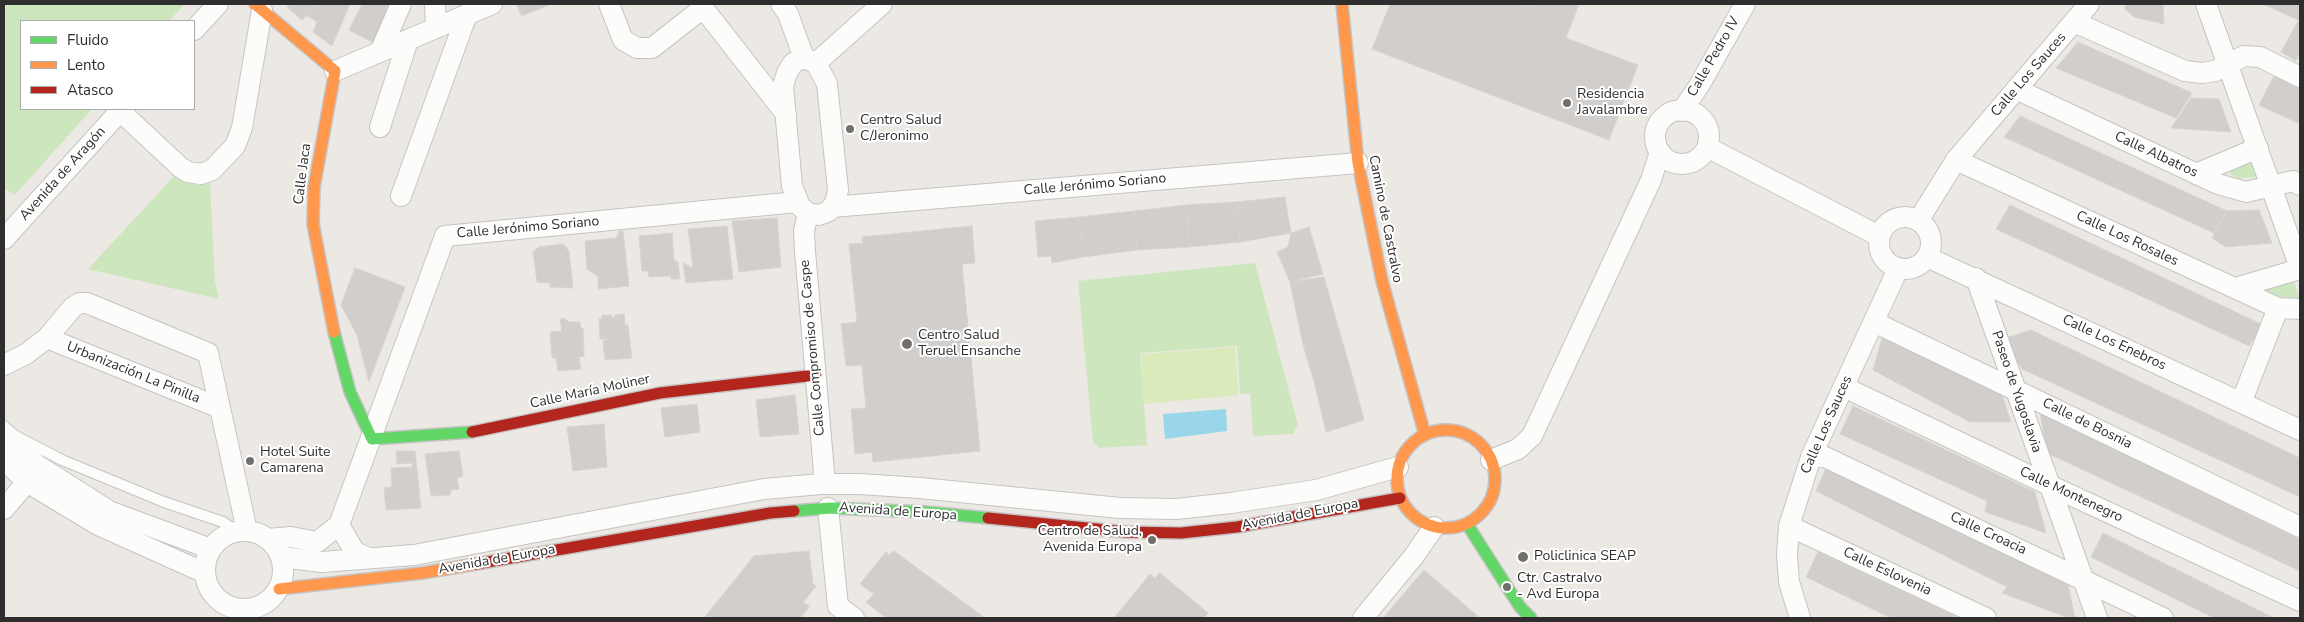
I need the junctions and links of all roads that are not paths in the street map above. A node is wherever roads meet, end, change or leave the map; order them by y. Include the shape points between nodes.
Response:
1 (218, 4) edge
2 (402, 4) edge
3 (434, 4) edge
4 (492, 4) edge
5 (609, 4) edge
6 (781, 4) edge
7 (882, 4) edge
8 (1342, 4) edge
9 (1745, 4) edge
10 (2089, 4) edge
11 (2206, 4) edge
12 (702, 6) edge
13 (258, 7) edge
14 (467, 14) junction
15 (2074, 22) junction
16 (436, 28) junction
17 (195, 29) edge
18 (408, 40) junction
19 (380, 52) junction
20 (810, 61) junction
21 (2228, 64) junction
22 (336, 71) junction
23 (2300, 77) edge
24 (2016, 90) junction
25 (121, 110) edge
26 (1682, 111) junction
27 (786, 114) junction
28 (380, 127) dead end
29 (1708, 147) junction
30 (2258, 148) junction
31 (1660, 152) junction
32 (1956, 160) junction
33 (1358, 163) junction
34 (2196, 174) junction
35 (2300, 185) edge
36 (2272, 186) junction
37 (400, 196) dead end
38 (832, 207) junction
39 (803, 208) junction
40 (1918, 221) junction
41 (1879, 236) junction
42 (4, 239) edge
43 (1927, 257) junction
44 (2300, 268) edge
45 (1898, 269) junction
46 (1976, 278) junction
47 (2235, 288) junction
48 (2278, 308) junction
49 (2300, 309) edge
50 (1874, 322) junction
51 (47, 338) junction
52 (4, 365) edge
53 (816, 376) junction
54 (1844, 387) junction
55 (2015, 389) junction
56 (2241, 403) junction
57 (220, 408) junction
58 (4, 426) edge
59 (2300, 430) edge
60 (1425, 435) junction
61 (4, 436) edge
62 (372, 438) junction
63 (1810, 457) junction
64 (4, 460) edge
65 (1491, 460) junction
66 (1398, 467) junction
67 (27, 482) junction
68 (825, 484) junction
69 (2049, 485) junction
70 (1400, 498) junction
71 (828, 508) junction
72 (4, 509) edge
73 (1467, 524) junction
74 (339, 525) junction
75 (1789, 526) junction
76 (1434, 527) junction
77 (2300, 527) edge
78 (242, 531) junction
79 (268, 539) junction
80 (211, 549) junction
81 (281, 556) junction
82 (369, 558) junction
83 (205, 573) junction
84 (2085, 580) junction
85 (279, 589) junction
86 (2300, 601) edge
87 (833, 612) edge
88 (238, 613) edge
89 (854, 618) edge
90 (1363, 618) edge
91 (1531, 618) edge
92 (1800, 618) edge
93 (1986, 618) edge
94 (2097, 618) edge
95 (2164, 618) edge

1 - 17 street
2 - 19 street
3 - 16 street
4 - 14 street
5 - 12 street via 623,40 637,48 652,48
6 - 20 street
7 - 20 street
8 - 33 street, Camino de Castralvo
9 - 26 street, Calle Pedro IV
10 - 15 street, Calle Los Sauces
11 - 21 street
12 - 27 street
13 - 22 street
13 - 25 street via 242,128 234,146 212,170 201,174 180,167
14 - 16 street
14 - 37 street
15 - 21 street via 2184,71 2202,73
15 - 24 street, Calle Los Sauces
16 - 18 street
18 - 19 street
18 - 28 street
19 - 22 street
20 - 27 street via 793,63 787,72 784,86
20 - 38 street via 828,84 838,190
21 - 23 street via 2244,56 2260,57
21 - 30 street
22 - 62 street, Calle Jaca via 314,187 313,224 334,334 350,392
24 - 32 street, Calle Los Sauces
24 - 34 street, Calle Albatros
25 - 42 street, Avenida de Aragón
26 - 29 street via 1698,116 1704,122 1708,130
26 - 31 street via 1661,121 1655,137
27 - 39 street via 792,186
29 - 31 street via 1697,160 1681,164 1666,159
29 - 41 street
30 - 34 street
30 - 36 street
31 - 65 street via 1651,180 1532,436 1518,449
32 - 40 street, Calle Los Sauces
32 - 47 street, Calle Los Rosales
33 - 38 street, Calle Jerónimo Soriano
33 - 60 street, Camino de Castralvo via 1382,280
34 - 36 street, Calle Albatros via 2246,192
35 - 36 street, Calle Albatros via 2293,181
36 - 44 street
38 - 39 street, Calle Jerónimo Soriano via 819,215
39 - 53 street, Calle Compromiso de Caspe
39 - 62 street, Calle Jerónimo Soriano via 445,236
40 - 41 street via 1895,219 1882,229
40 - 43 street via 1931,241
41 - 45 street via 1878,245 1884,260
43 - 45 street via 1915,268
43 - 46 street, Calle Los Enebros
44 - 47 street
45 - 50 street, Calle Los Sauces
46 - 55 street, Paseo de Yugoslavia
46 - 56 street, Calle Los Enebros
47 - 48 street, Calle Los Rosales
48 - 49 street, Calle Los Rosales
48 - 56 street
50 - 54 street, Calle Los Sauces
50 - 55 street, Calle de Bosnia
51 - 52 street, Urbanización La Pinilla
51 - 57 street, Urbanización La Pinilla
51 - 57 street, Urbanización La Pinilla via 73,307 87,303 208,353
53 - 62 street, Calle María Moliner via 660,393 479,431
53 - 68 street, Calle Compromiso de Caspe
54 - 63 street, Calle Los Sauces
54 - 69 street, Calle Montenegro
55 - 69 street, Paseo de Yugoslavia
55 - 77 street, Calle de Bosnia
56 - 59 street, Calle Los Enebros
57 - 78 street, Urbanización La Pinilla
58 - 78 lane via 14,436 62,460
60 - 65 street via 1440,430 1463,434 1483,446
60 - 66 street via 1408,448
61 - 80 street via 37,465 109,511
62 - 74 street, Calle Jerónimo Soriano
63 - 75 street, Calle Los Sauces
63 - 84 street, Calle Croacia via 1825,457
64 - 67 street
65 - 73 street via 1495,474 1489,504
66 - 68 street, Avenida de Europa via 1316,490 1176,509 1120,508 920,488
66 - 70 street via 1396,482
67 - 72 street
67 - 83 street via 98,525
68 - 82 street, Avenida de Europa via 764,489 414,555
69 - 84 street, Paseo de Yugoslavia
69 - 86 street, Calle Montenegro
70 - 71 street, Avenida de Europa via 1237,527 1181,533 1126,532 926,512
70 - 76 street via 1419,521
71 - 85 street, Avenida de Europa via 770,513 422,573
71 - 87 street
73 - 76 street via 1451,528
73 - 91 street
74 - 79 street via 317,542 292,537
74 - 82 street via 355,552
75 - 92 street, Calle Los Sauces via 1786,555 1789,582
75 - 93 street, Calle Eslovenia
76 - 90 street
78 - 79 street
78 - 80 street via 222,538
79 - 81 street
80 - 83 street
81 - 82 street, Avenida de Europa via 322,562
81 - 85 street via 283,573
83 - 88 street via 217,598
84 - 94 street, Paseo de Yugoslavia
84 - 95 street, Calle Croacia
85 - 88 street via 263,604
87 - 89 street

